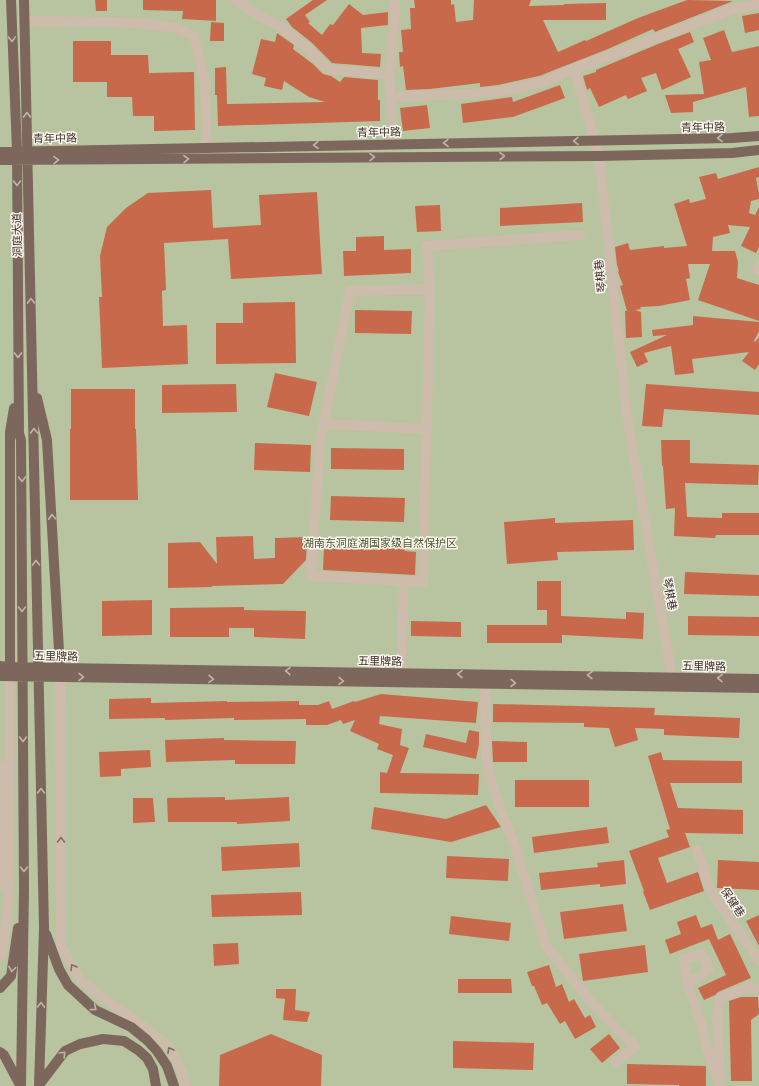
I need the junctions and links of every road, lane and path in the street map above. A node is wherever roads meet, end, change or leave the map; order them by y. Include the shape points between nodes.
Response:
1 (11, 0) edge
2 (24, 0) edge
3 (236, 0) edge
4 (395, 0) edge
5 (759, 4) edge
6 (25, 21) junction
7 (574, 69) junction
8 (389, 75) junction
9 (390, 97) junction
10 (759, 136) edge
11 (594, 140) junction
12 (393, 144) junction
13 (207, 148) junction
14 (759, 150) edge
15 (0, 152) edge
16 (28, 155) junction
17 (17, 156) junction
18 (599, 156) junction
19 (0, 160) edge
20 (581, 235) dead end
21 (759, 265) edge
22 (759, 270) edge
23 (430, 289) junction
24 (32, 378) junction
25 (18, 383) junction
26 (324, 424) junction
27 (426, 429) junction
28 (404, 581) junction
29 (6, 671) edge
30 (60, 673) junction
31 (401, 673) junction
32 (672, 677) junction
33 (759, 678) edge
34 (485, 683) junction
35 (759, 688) edge
36 (0, 766) edge
37 (4, 825) edge
38 (697, 850) dead end
39 (0, 886) edge
40 (24, 889) junction
41 (44, 928) junction
42 (0, 956) edge
43 (759, 961) edge
44 (687, 982) dead end
45 (0, 988) edge
46 (759, 990) edge
47 (0, 1052) edge
48 (616, 1062) dead end
49 (39, 1085) edge
50 (21, 1086) edge
51 (156, 1086) edge
52 (174, 1086) edge
53 (186, 1086) edge
54 (720, 1086) edge

1 -> 17 main road, 洞庭大道
2 - 6 main road, 洞庭大道
3 - 8 street via 281,27 328,68
4 - 8 street
5 - 7 street via 730,10
6 - 13 street via 147,24 175,28 194,36 205,82
16 -> 6 main road, 洞庭大道
7 - 9 street via 543,82 510,90
7 - 11 street, 琴棋巷
8 - 9 street
9 - 12 street
10 -> 11 main road, 青年中路
11 -> 12 main road, 青年中路
11 - 18 street, 琴棋巷
12 -> 13 main road, 青年中路
13 - 16 main road, 青年中路
14 - 18 main road, 青年中路
15 - 17 main road, 青年中路
16 - 17 main road, 青年中路
16 -> 18 main road, 青年中路
24 -> 16 main road, 洞庭大道
17 - 19 main road
17 -> 25 main road, 洞庭大道
18 - 32 street, 琴棋巷 via 627,416
20 - 23 street via 426,246
21 - 22 street via 756,270
23 - 26 street via 350,291
23 - 27 street
30 -> 24 main road via 47,440
41 -> 24 main road, 洞庭大道
25 - 29 main road via 10,432
25 -> 40 main road, 洞庭大道 via 19,433 22,440
26 - 27 street
26 - 28 street via 320,442 311,576
27 - 28 street via 423,582
28 - 31 street
29 - 30 main road, 五里牌路
29 - 37 street
31 -> 30 main road, 五里牌路
30 -> 34 main road, 五里牌路
53 -> 30 street via 181,1070 168,1046 81,981 61,947
32 -> 31 main road, 五里牌路
33 -> 32 main road, 五里牌路
34 -> 35 main road, 五里牌路
34 - 48 street via 486,760 546,946 586,997 635,1046
36 - 37 street
37 - 39 street
37 - 42 street via 9,897
38 - 43 street, 保健巷 via 711,891
40 -> 45 main road via 11,976
40 - 50 main road
49 -> 41 main road, 洞庭大道
41 -> 52 main road via 59,969 68,985 95,1010 131,1028 147,1040 167,1066
44 - 54 street
46 - 54 street via 750,987 720,998 717,1015
47 - 50 main road
49 -> 51 main road via 65,1051 80,1044 103,1039 124,1042 138,1050 147,1058 153,1069

